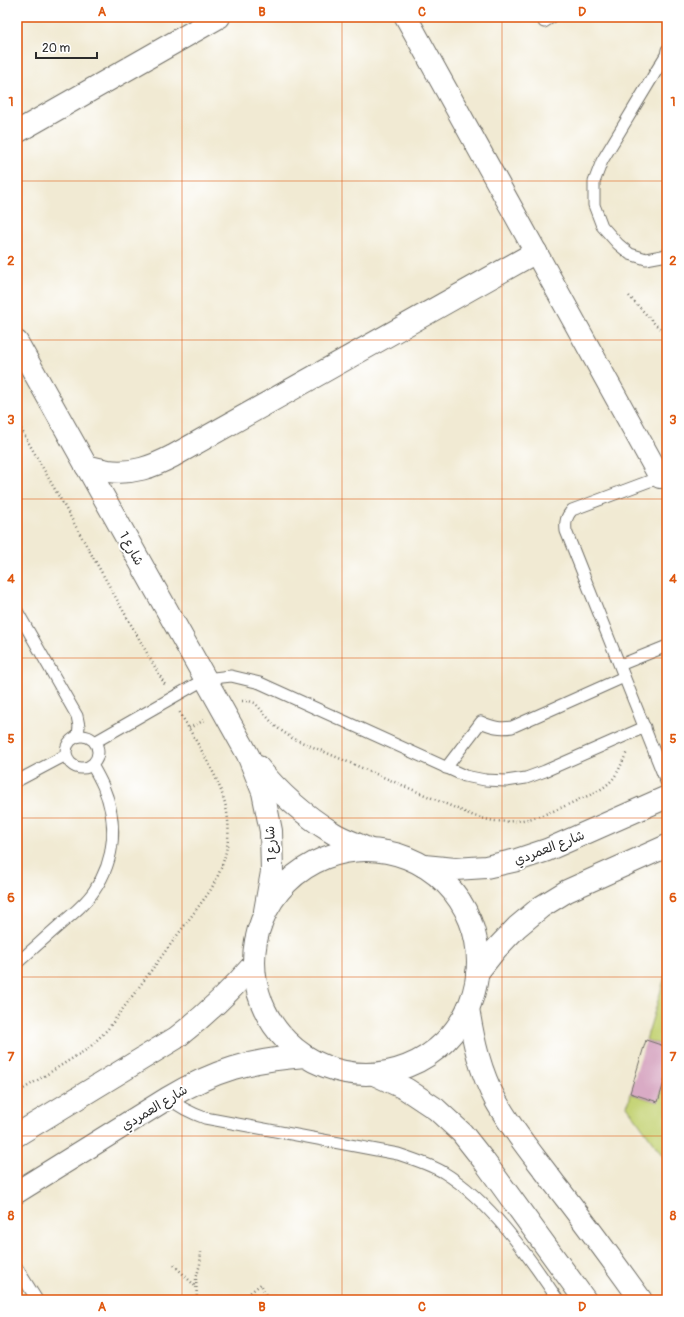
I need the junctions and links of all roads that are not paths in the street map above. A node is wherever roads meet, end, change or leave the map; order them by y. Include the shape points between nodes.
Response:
1 (219, 17) edge
2 (406, 17) edge
3 (667, 50) edge
4 (17, 132) edge
5 (536, 252) junction
6 (667, 254) edge
7 (17, 342) edge
8 (86, 466) junction
9 (664, 476) edge
10 (17, 611) edge
11 (667, 646) edge
12 (620, 665) junction
13 (624, 676) junction
14 (205, 679) junction
15 (645, 727) junction
16 (78, 736) junction
17 (95, 742) junction
18 (248, 755) junction
19 (66, 756) junction
20 (92, 765) junction
21 (446, 768) junction
22 (17, 781) edge
23 (667, 784) edge
24 (667, 797) edge
25 (667, 846) edge
26 (370, 850) junction
27 (424, 866) junction
28 (265, 911) junction
29 (17, 963) edge
30 (254, 964) junction
31 (477, 973) junction
32 (468, 1008) junction
33 (305, 1056) junction
34 (374, 1074) junction
35 (168, 1098) junction
36 (17, 1136) edge
37 (17, 1192) edge
38 (17, 1268) edge
39 (37, 1300) edge
40 (558, 1300) edge
41 (585, 1300) edge
42 (641, 1300) edge

1 - 4 street
2 - 5 street
3 - 6 lane via 602,161 594,182 594,205 602,226 630,254 646,259
5 - 8 street via 153,466 131,471 108,471
5 - 9 street
7 - 8 street, شارع 1
8 - 14 street, شارع 1
9 - 12 lane via 572,510 565,523
10 - 16 lane via 77,716
11 - 12 lane
12 - 13 lane
13 - 15 lane
13 - 21 lane via 512,728 501,729 481,722
14 - 17 lane
14 - 18 street, شارع 1
14 - 21 lane via 231,676 260,683
15 - 21 lane via 526,778 506,781 485,780 465,776
15 - 23 lane
16 - 17 lane via 90,738
16 - 19 lane via 69,744
17 - 20 lane via 98,754
18 - 26 street, شارع 1 via 272,785 302,812 334,834
18 - 28 street, شارع 1 via 263,792 271,831 272,872
19 - 20 lane via 74,766 86,768
19 - 22 lane
20 - 29 lane via 111,808 111,856 104,874 82,906
24 - 27 street, شارع العمردي via 547,850 517,860 486,867
25 - 31 street via 567,891 541,908 517,927
26 - 27 street via 388,852
26 - 28 street via 338,853 309,865 284,885
27 - 31 street via 460,901 471,924 477,948
28 - 30 street via 257,934
30 - 33 street via 257,991 268,1017 284,1038
30 - 36 street via 217,1004 176,1038
31 - 32 street
32 - 34 street via 456,1029 440,1047 398,1070
32 - 42 street via 473,1040 482,1071 496,1101 513,1129
33 - 34 street via 326,1067 344,1072
33 - 35 street, شارع العمردي via 256,1061 233,1067 199,1080
34 - 41 street via 406,1089 436,1109 462,1133
35 - 37 street, شارع العمردي
35 - 40 lane via 205,1118 398,1154 442,1172 480,1201 514,1239
38 - 39 lane

